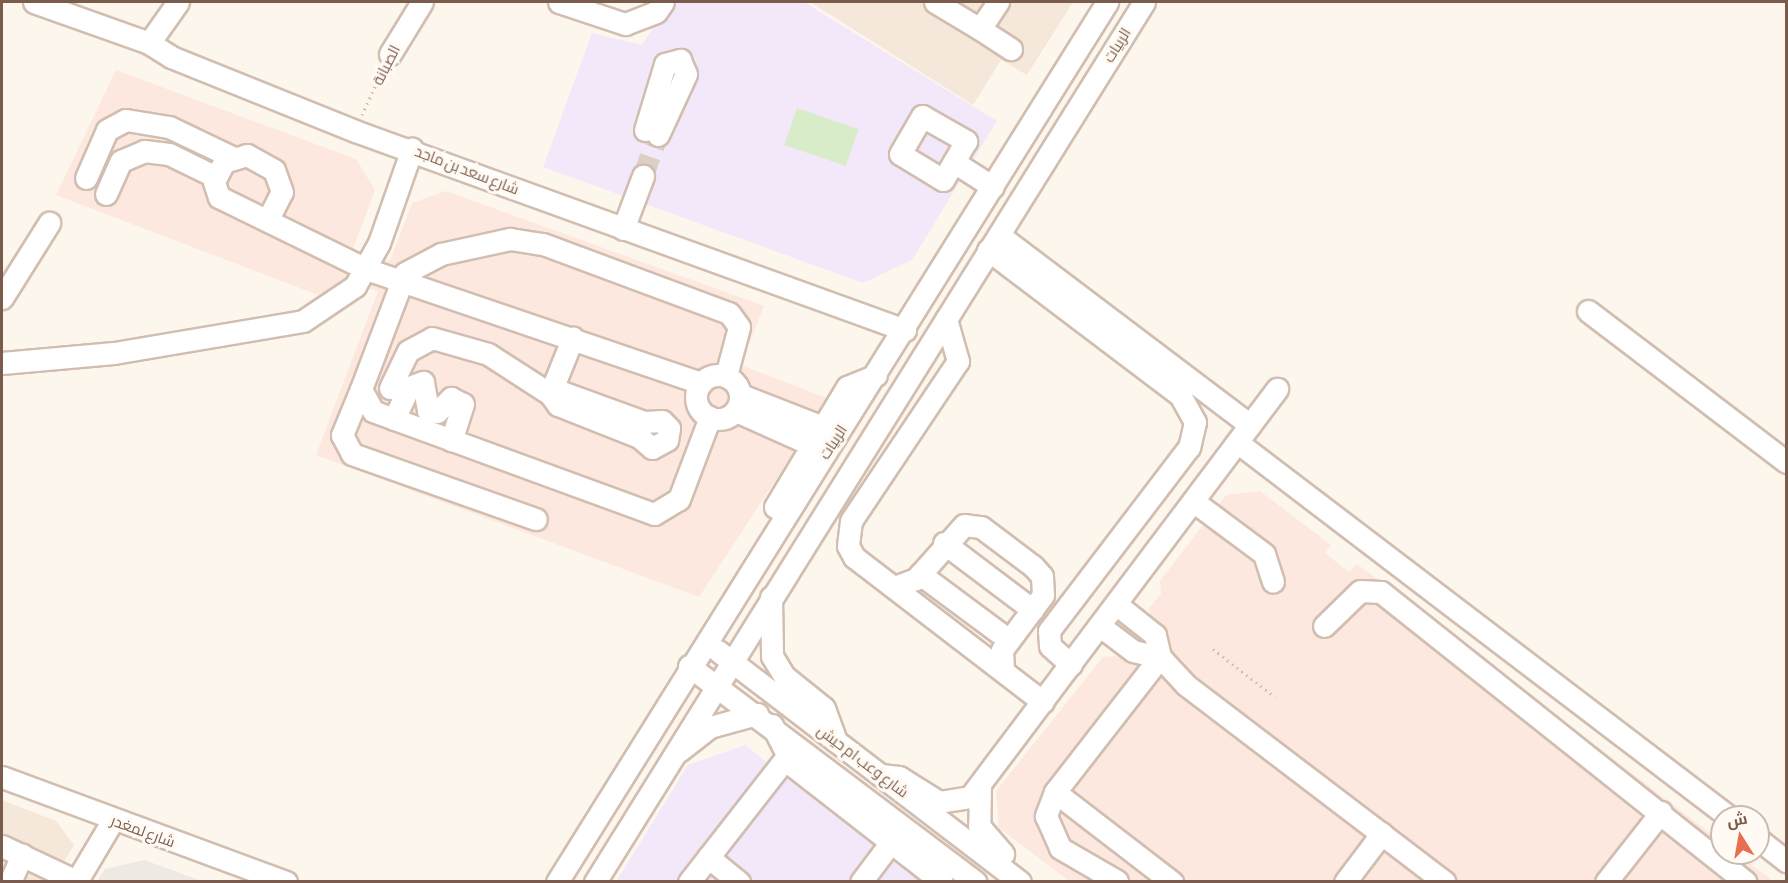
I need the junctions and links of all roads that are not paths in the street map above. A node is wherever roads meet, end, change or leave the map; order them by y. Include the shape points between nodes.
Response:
1 (34, 2) edge
2 (178, 2) edge
3 (422, 2) edge
4 (560, 2) edge
5 (663, 2) edge
6 (936, 2) edge
7 (998, 2) edge
8 (1107, 2) edge
9 (1144, 2) edge
10 (980, 29) junction
11 (149, 43) junction
12 (1011, 49) dead end
13 (390, 54) road end
14 (412, 149) junction
15 (232, 157) junction
16 (954, 162) dead end
17 (637, 173) tunnel mouth
18 (216, 177) junction
19 (86, 178) dead end
20 (993, 187) junction
21 (106, 194) dead end
22 (268, 219) junction
23 (49, 223) dead end
24 (618, 227) junction
25 (994, 243) junction
26 (366, 269) junction
27 (399, 280) junction
28 (2, 298) edge
29 (1587, 311) dead end
30 (945, 318) junction
31 (904, 330) junction
32 (570, 344) junction
33 (2, 363) edge
34 (876, 375) junction
35 (726, 376) junction
36 (390, 388) dead end
37 (361, 389) junction
38 (699, 389) junction
39 (1277, 389) dead end
40 (550, 394) junction
41 (738, 403) junction
42 (710, 417) junction
43 (394, 420) junction
44 (1250, 425) junction
45 (818, 436) junction
46 (451, 440) junction
47 (1237, 442) junction
48 (1786, 462) edge
49 (1193, 501) junction
50 (536, 519) dead end
51 (944, 543) junction
52 (920, 574) junction
53 (1273, 582) dead end
54 (894, 587) junction
55 (771, 594) junction
56 (1116, 604) junction
57 (1033, 610) junction
58 (1100, 626) junction
59 (1324, 626) dead end
60 (1009, 640) junction
61 (705, 641) junction
62 (1160, 657) junction
63 (729, 659) junction
64 (1071, 665) junction
65 (689, 666) junction
66 (1003, 670) junction
67 (714, 682) junction
68 (1043, 702) junction
69 (765, 720) junction
70 (836, 741) junction
71 (785, 759) junction
72 (667, 761) junction
73 (881, 775) junction
74 (2, 777) edge
75 (980, 787) junction
76 (1055, 792) junction
77 (1713, 805) edge
78 (1662, 812) junction
79 (113, 820) junction
80 (1382, 833) junction
81 (891, 842) junction
82 (2, 846) edge
83 (1770, 848) edge
84 (22, 855) junction
85 (708, 857) junction
86 (1786, 861) edge
87 (938, 870) edge
88 (76, 881) edge
89 (1117, 881) edge
90 (10, 882) edge
91 (286, 882) edge
92 (557, 882) edge
93 (595, 882) edge
94 (689, 882) edge
95 (739, 882) edge
96 (861, 882) edge
97 (976, 882) edge
98 (1020, 882) edge
99 (1025, 882) edge
100 (1172, 882) edge
101 (1345, 882) edge
102 (1445, 882) edge
103 (1606, 882) edge
104 (1746, 882) edge

1 - 11 street, شارع سعد بن ماجد
2 - 11 street
3 - 13 street, الصبانة
4 - 5 street via 625,24 656,12
6 - 10 street
7 - 10 street
8 - 20 street, الربيات
9 - 25 street, الربيات
10 - 12 street
11 - 14 street, شارع سعد بن ماجد via 171,57 355,131
14 - 24 street, شارع سعد بن ماجد
14 - 26 street
15 - 18 street
15 - 19 street via 169,127 126,120 107,130
15 - 22 street via 256,157 274,170 282,192
16 - 20 street
17 - 24 street
18 - 21 street via 169,154 144,151 121,161
18 - 22 street via 219,197
20 - 31 street, الربيات
22 - 26 street
23 - 28 street
24 - 31 street, شارع سعد بن ماجد
25 - 30 street, الربيات
25 - 44 street
25 - 64 street via 1180,396 1196,422 1189,447 1049,630 1050,646
26 - 27 street
26 - 33 street via 342,298 303,321 114,353
27 - 32 street via 411,294
27 - 35 street via 425,260 464,248 510,238 543,244 729,313 739,327
27 - 37 street
29 - 48 street
30 - 54 street via 959,351 956,365 847,533 854,557
30 - 55 street, الربيات
31 - 34 street, الربيات
32 - 38 street
32 - 40 street
34 - 45 street via 852,382
34 - 61 street, الربيات
35 - 38 street via 713,375
35 - 41 street
36 - 40 street via 408,351 432,338 488,354
37 - 43 street via 373,411
37 - 50 street via 342,435 352,453
38 - 42 street
39 - 44 street
40 - 40 street via 558,405 639,437 652,448 663,445 669,434 662,421 644,422 562,392
41 - 42 street
41 - 45 street
42 - 46 street via 679,499 654,514
43 - 46 street
43 - 46 street via 409,387 423,382 428,411 437,412 451,398 463,404
44 - 47 street
45 - 61 street via 706,621
47 - 49 street
47 - 77 street
49 - 53 street via 1264,554
49 - 56 street
51 - 52 street
51 - 57 street
51 - 57 street via 964,525 990,534 1042,576 1043,595
52 - 54 street
52 - 60 street
54 - 66 street
55 - 63 street, الربيات
55 - 70 street via 772,656 784,676 824,708
56 - 58 street
56 - 62 street via 1155,635
57 - 60 street
58 - 62 street via 1133,651
58 - 64 street
59 - 78 street via 1360,591 1381,592
60 - 66 street via 1000,657
61 - 63 street, شارع وعب ام حيش
61 - 65 street, الربيات
62 - 76 street
62 - 80 street via 1186,685
63 - 67 street, الربيات
63 - 70 street, شارع وعب ام حيش
64 - 68 street
65 - 67 street, شارع وعب ام حيش
65 - 92 street, الربيات
66 - 68 street
67 - 69 street, شارع وعب ام حيش
67 - 72 street, الربيات
68 - 75 street
69 - 71 street
69 - 72 street via 710,727
69 - 87 street, شارع وعب ام حيش
70 - 73 street, شارع وعب ام حيش
71 - 81 street
71 - 85 street
72 - 93 street, الربيات
73 - 75 street via 899,777 945,803 965,800
73 - 98 street, شارع وعب ام حيش
74 - 79 street, شارع لمغدر
75 - 99 street via 979,826
76 - 89 street via 1046,816 1054,841 1096,873
76 - 100 street
78 - 103 street
78 - 104 street
79 - 88 street
79 - 91 street, شارع لمغدر
80 - 101 street
80 - 102 street
81 - 87 street
81 - 96 street
82 - 84 street
83 - 86 street
84 - 88 street
84 - 90 street
85 - 94 street
85 - 95 street
87 - 97 street, شارع وعب ام حيش

